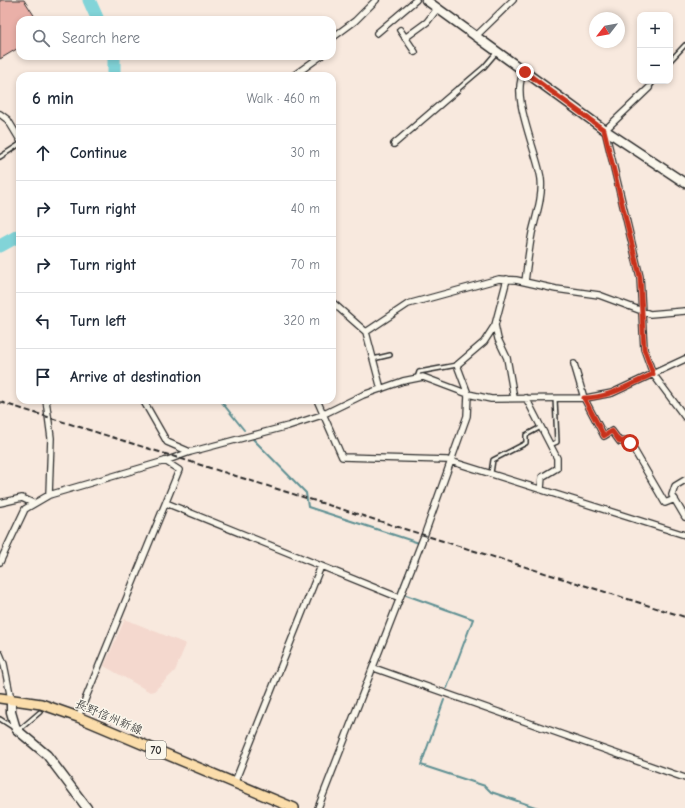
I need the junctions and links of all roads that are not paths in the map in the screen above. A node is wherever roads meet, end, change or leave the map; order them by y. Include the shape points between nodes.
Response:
1 (376, 0) edge
2 (416, 0) edge
3 (426, 0) edge
4 (514, 0) edge
5 (437, 9) junction
6 (400, 30) dead end
7 (377, 33) dead end
8 (336, 35) edge
9 (475, 37) junction
10 (405, 38) junction
11 (685, 45) edge
12 (415, 52) dead end
13 (496, 53) junction
14 (673, 58) edge
15 (315, 60) edge
16 (299, 72) edge
17 (525, 72) junction
18 (652, 84) edge
19 (649, 88) joint
20 (457, 90) joint
21 (0, 114) edge
22 (604, 130) junction
23 (16, 133) edge
24 (394, 144) dead end
25 (16, 147) edge
26 (0, 157) edge
27 (685, 183) edge
28 (507, 279) junction
29 (525, 282) junction
30 (336, 306) edge
31 (641, 309) junction
32 (685, 311) edge
33 (495, 325) junction
34 (366, 332) junction
35 (390, 355) dead end
36 (373, 359) junction
37 (685, 359) edge
38 (574, 364) dead end
39 (457, 365) junction
40 (653, 374) junction
41 (417, 378) junction
42 (381, 389) junction
43 (468, 394) junction
44 (514, 398) junction
45 (526, 398) junction
46 (555, 398) junction
47 (584, 398) junction
48 (47, 404) edge
49 (145, 404) edge
50 (318, 404) edge
51 (322, 415) junction
52 (685, 417) edge
53 (541, 427) junction
54 (550, 445) junction
55 (190, 452) junction
56 (165, 461) junction
57 (452, 461) junction
58 (491, 473) junction
59 (685, 480) edge
60 (540, 489) junction
61 (48, 495) junction
62 (675, 499) junction
63 (0, 503) edge
64 (33, 503) junction
65 (166, 504) junction
66 (685, 517) edge
67 (685, 535) edge
68 (0, 562) edge
69 (321, 566) junction
70 (400, 598) junction
71 (0, 654) edge
72 (374, 668) junction
73 (0, 698) edge
74 (11, 699) junction
75 (40, 712) dead end
76 (78, 717) junction
77 (0, 719) edge
78 (17, 730) junction
79 (685, 778) edge
80 (234, 784) junction
81 (87, 808) edge
82 (294, 808) edge
83 (318, 808) edge

1 - 8 street
2 - 7 street
3 - 5 street
4 - 9 street
5 - 9 street
5 - 10 street via 427,22
6 - 10 street
9 - 13 street
10 - 12 street
11 - 14 lane
13 - 17 street
13 - 20 lane
15 - 16 street
17 - 22 street
17 - 29 street via 520,78 518,89 541,179 541,194
18 - 19 lane
19 - 22 street
20 - 24 street
21 - 23 street via 8,120
22 - 27 street
22 - 31 street via 640,277
25 - 26 lane
28 - 29 street
28 - 33 street
28 - 34 street via 408,304
29 - 31 street via 599,295
30 - 34 street
31 - 32 street via 650,314
31 - 40 street via 644,349
33 - 39 street via 484,342
33 - 44 street via 507,358
34 - 36 street
35 - 36 lane
36 - 42 street
37 - 40 street
38 - 47 street
39 - 41 lane via 419,372
39 - 43 street
40 - 47 street via 602,397
40 - 52 street
41 - 42 street
41 - 43 street via 433,380
42 - 51 street
43 - 44 street via 491,399
43 - 57 street via 467,416
44 - 45 street
45 - 46 street
45 - 53 street
46 - 47 street
46 - 54 lane via 557,442
47 - 62 street via 604,436 612,431 620,442 627,440 630,443 665,504
48 - 61 street via 52,438
49 - 55 street via 167,442
50 - 51 street
51 - 55 street
51 - 57 street via 342,457
53 - 54 street
53 - 58 lane via 526,435 526,443 494,460
54 - 60 street via 557,458 557,468 542,477
55 - 56 street
56 - 61 street
56 - 65 street via 179,470
57 - 58 street
57 - 70 street
58 - 60 street
59 - 62 street via 674,488 672,495
60 - 67 street
61 - 64 street
62 - 66 street
63 - 64 street via 22,498
64 - 68 street via 25,509
65 - 69 street
65 - 76 street
69 - 70 street
69 - 80 street
70 - 72 street
71 - 74 street
72 - 79 street
72 - 83 street
73 - 74 main road, 長野信州新線 / 70
74 - 76 main road, 長野信州新線 / 70 via 41,704
74 - 78 street via 11,712
75 - 78 lane
76 - 80 main road, 長野信州新線 / 70
77 - 78 lane
78 - 81 street via 47,755
80 - 82 main road, 長野信州新線 / 70

